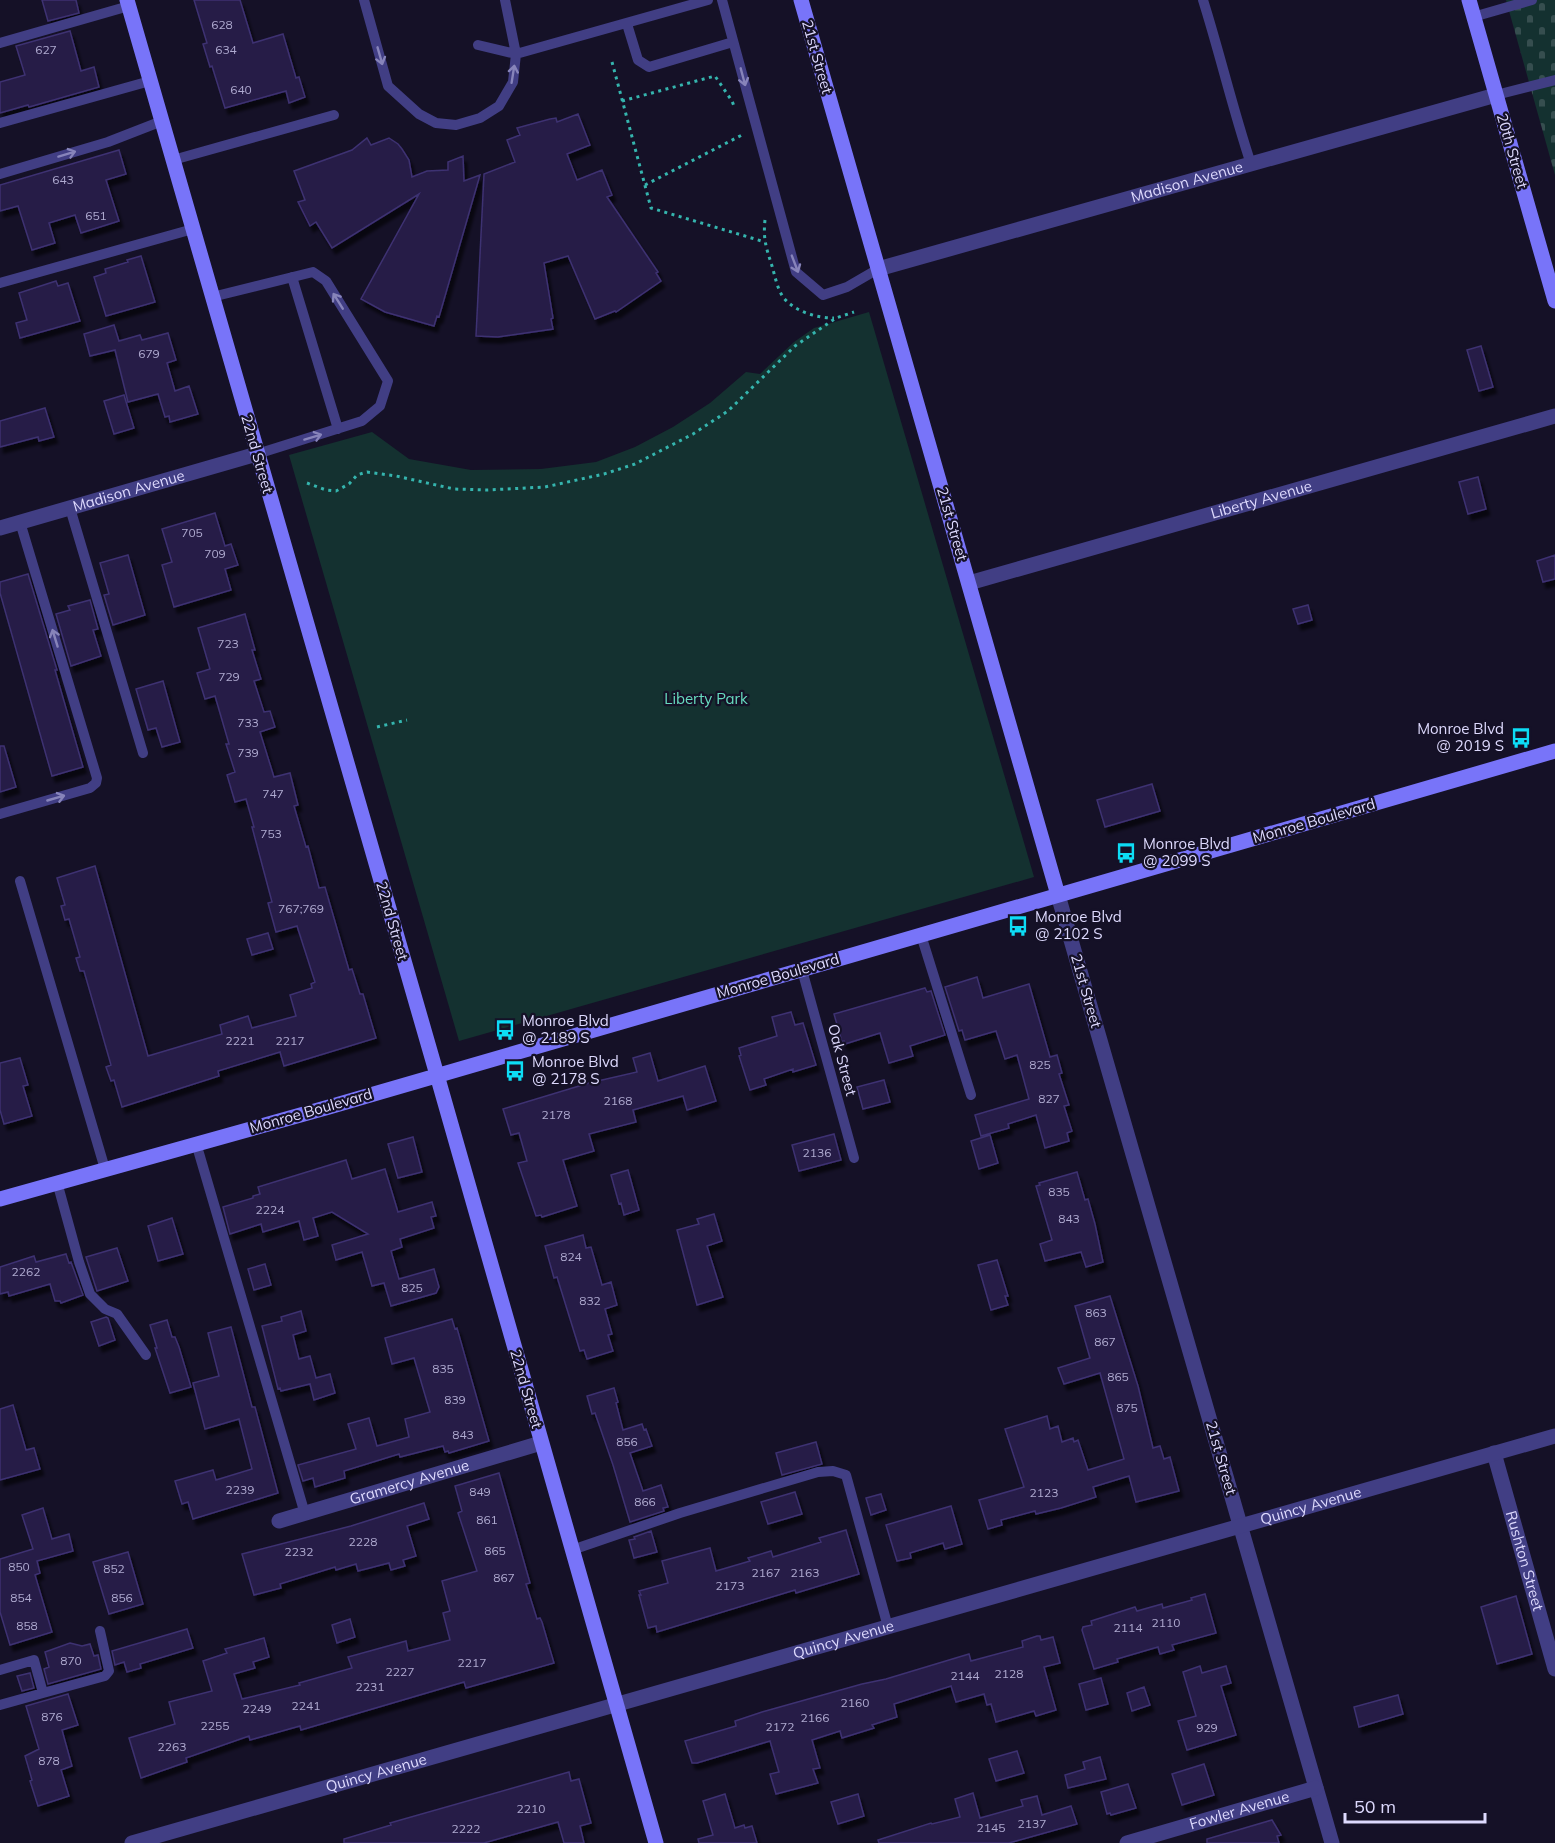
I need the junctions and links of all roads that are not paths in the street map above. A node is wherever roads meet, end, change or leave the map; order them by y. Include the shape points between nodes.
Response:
1 (364, 0) edge
2 (505, 0) edge
3 (708, 0) edge
4 (722, 0) edge
5 (801, 0) edge
6 (1203, 0) edge
7 (1468, 0) edge
8 (1532, 0) edge
9 (128, 3) edge
10 (1473, 17) junction
11 (627, 24) junction
12 (734, 42) junction
13 (0, 43) edge
14 (478, 45) dead end
15 (516, 54) junction
16 (1555, 80) edge
17 (150, 81) junction
18 (1496, 95) junction
19 (334, 115) dead end
20 (162, 121) junction
21 (0, 123) edge
22 (173, 160) junction
23 (1251, 164) junction
24 (0, 174) edge
25 (193, 229) junction
26 (878, 269) junction
27 (292, 277) junction
28 (0, 283) edge
29 (212, 297) junction
30 (1555, 301) edge
31 (1555, 416) edge
32 (338, 429) junction
33 (257, 454) junction
34 (70, 508) junction
35 (20, 522) junction
36 (0, 528) edge
37 (969, 583) junction
38 (1555, 751) edge
39 (143, 753) dead end
40 (0, 814) edge
41 (20, 881) dead end
42 (1058, 895) junction
43 (921, 935) junction
44 (802, 969) junction
45 (437, 1075) junction
46 (971, 1095) dead end
47 (196, 1143) junction
48 (854, 1158) dead end
49 (105, 1169) junction
50 (57, 1182) junction
51 (0, 1199) edge
52 (146, 1354) dead end
53 (1555, 1436) edge
54 (541, 1443) junction
55 (1494, 1453) junction
56 (305, 1514) junction
57 (279, 1521) dead end
58 (1240, 1526) junction
59 (572, 1550) junction
60 (888, 1627) junction
61 (100, 1631) dead end
62 (1555, 1669) edge
63 (0, 1670) edge
64 (43, 1693) junction
65 (0, 1705) edge
66 (616, 1705) junction
67 (1316, 1788) junction
68 (132, 1843) edge
69 (656, 1843) edge
70 (1127, 1843) edge
71 (1332, 1843) edge

1 -> 15 lane via 388,86 419,114 436,123 456,125 480,118 499,106 513,82
2 - 15 lane
3 - 11 lane
4 - 12 lane
5 - 26 street, 21st Street
6 - 23 lane
7 - 10 street, 20th Street
8 - 10 lane
9 - 13 lane
9 - 17 street, 22nd Street
10 - 18 street, 20th Street
11 - 12 lane via 638,60 649,67
11 - 15 lane
12 -> 26 lane via 796,272 823,295 847,287
14 - 15 lane
16 - 18 lane
17 - 20 street, 22nd Street
17 - 21 lane
18 - 23 street, Madison Avenue
18 - 30 street, 20th Street
19 - 22 lane
20 - 22 street, 22nd Street
24 -> 20 lane via 108,142
22 - 25 street, 22nd Street
23 - 26 street, Madison Avenue
25 - 28 lane
25 - 29 street, 22nd Street
26 - 37 street, 21st Street
27 - 29 lane
27 - 32 lane
32 -> 27 lane via 362,421 380,406 388,381 326,281 313,272
29 - 33 street, 22nd Street
31 - 37 street, Liberty Avenue
33 -> 32 lane
33 - 34 street, Madison Avenue
33 - 45 street, 22nd Street
34 - 35 street, Madison Avenue
34 - 39 lane
35 - 36 street, Madison Avenue
40 -> 35 lane via 90,788 97,778
37 - 42 street, 21st Street
38 - 42 street, Monroe Boulevard
41 - 49 lane
42 - 43 street, Monroe Boulevard
42 - 58 street, 21st Street
43 - 44 street, Monroe Boulevard
43 - 46 lane
44 - 45 street, Monroe Boulevard
44 - 48 lane, Oak Street
45 - 47 street, Monroe Boulevard
45 - 54 street, 22nd Street
47 - 49 street, Monroe Boulevard
47 - 56 lane
49 - 50 street, Monroe Boulevard
50 - 51 street, Monroe Boulevard
50 - 52 lane via 90,1294 105,1309 117,1314
53 - 55 street, Quincy Avenue
54 - 56 street, Gramercy Avenue
54 - 59 street, 22nd Street
55 - 58 street, Quincy Avenue
55 - 62 street, Rushton Street
56 - 57 street, Gramercy Avenue
58 - 60 street, Quincy Avenue
58 - 67 street, 21st Street
59 - 60 lane via 746,1492 833,1471 846,1475
59 - 66 street, 22nd Street
60 - 66 street, Quincy Avenue
61 - 64 lane via 109,1671 105,1676
63 - 64 lane via 34,1660
64 - 65 lane
66 - 68 street, Quincy Avenue
66 - 69 street, 22nd Street
67 - 70 street, Fowler Avenue
67 - 71 street, 21st Street

